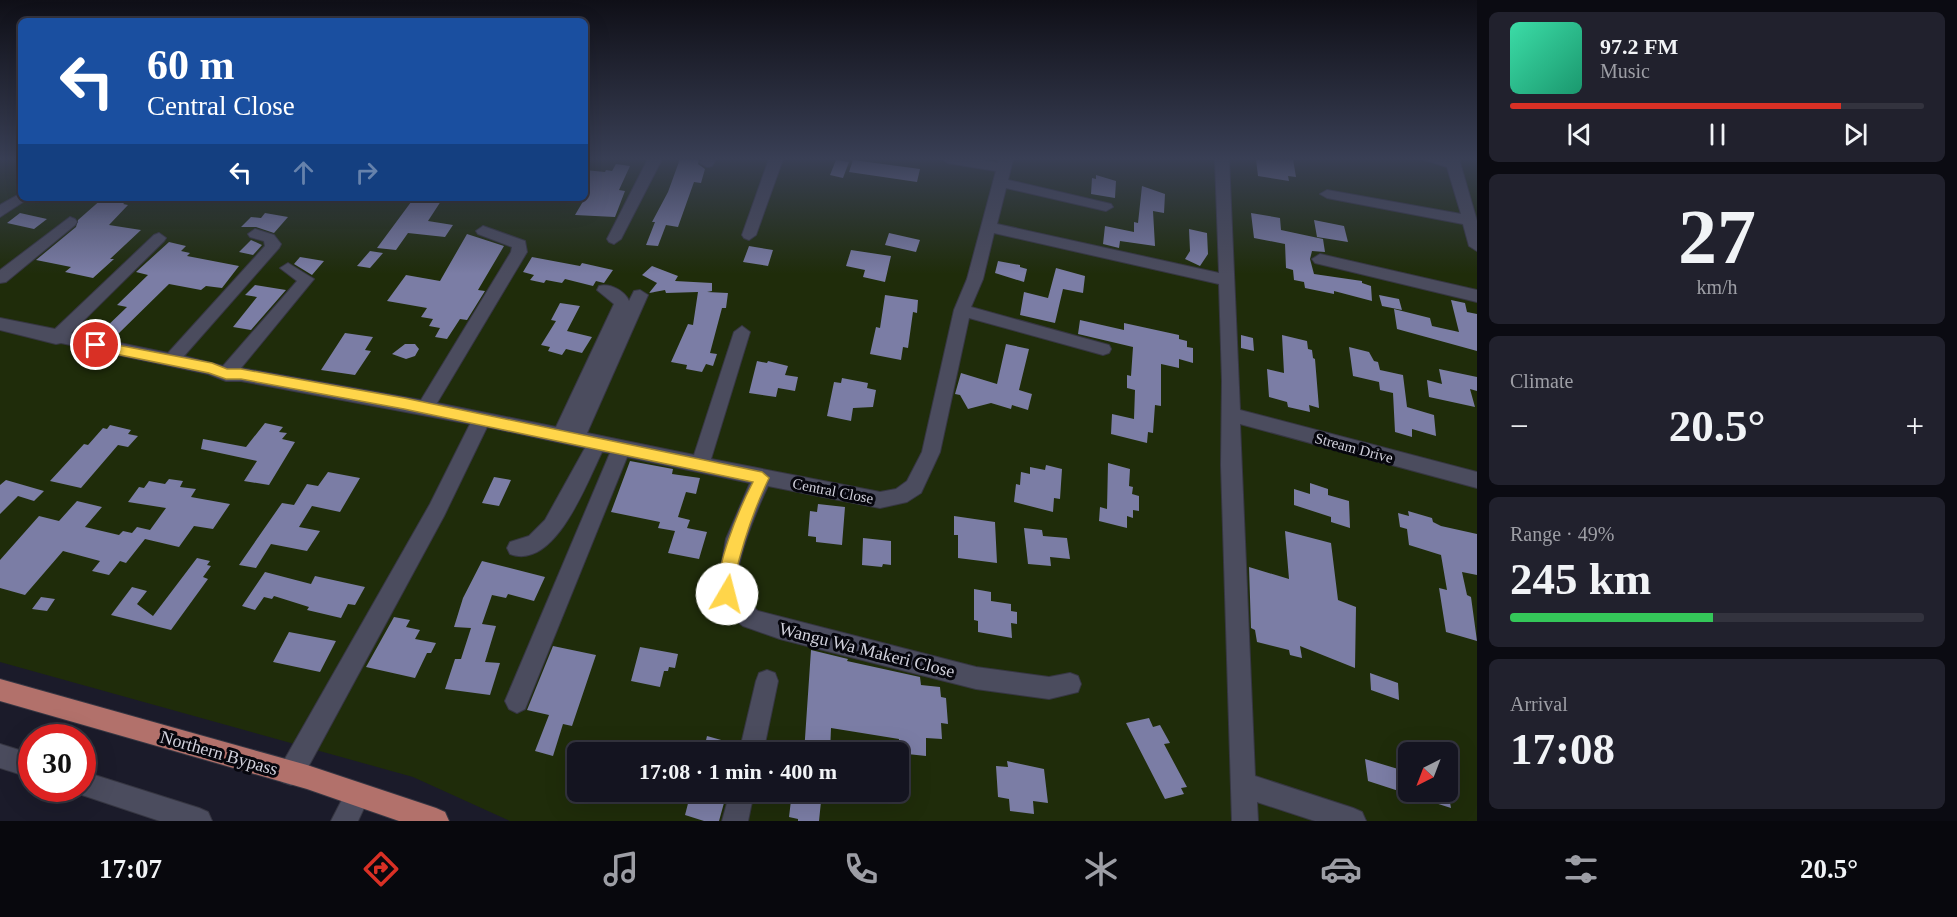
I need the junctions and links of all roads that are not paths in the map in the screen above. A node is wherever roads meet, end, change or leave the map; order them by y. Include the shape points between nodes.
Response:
1 (635, 197) edge
2 (763, 197) edge
3 (996, 197) edge
4 (1079, 197) edge
5 (1224, 197) edge
6 (1345, 197) edge
7 (1462, 197) edge
8 (18, 198) edge
9 (1106, 207) dead end
10 (0, 212) edge
11 (1468, 220) junction
12 (70, 222) dead end
13 (988, 227) junction
14 (483, 231) dead end
15 (255, 234) dead end
16 (750, 235) dead end
17 (159, 238) dead end
18 (614, 238) dead end
19 (1477, 246) edge
20 (1320, 259) dead end
21 (288, 268) dead end
22 (0, 278) edge
23 (1227, 280) junction
24 (605, 290) dead end
25 (640, 295) dead end
26 (1477, 296) edge
27 (962, 310) junction
28 (0, 324) edge
29 (742, 332) dead end
30 (56, 338) junction
31 (1103, 349) dead end
32 (171, 360) junction
33 (226, 374) junction
34 (425, 408) junction
35 (1231, 415) junction
36 (481, 420) junction
37 (568, 437) junction
38 (597, 443) junction
39 (621, 448) junction
40 (700, 465) junction
41 (762, 478) junction
42 (1477, 480) edge
43 (517, 548) dead end
44 (767, 681) dead end
45 (1070, 684) dead end
46 (0, 690) edge
47 (516, 701) dead end
48 (753, 742) edge
49 (0, 756) edge
50 (18, 762) edge
51 (291, 773) junction
52 (1244, 785) junction
53 (96, 788) edge
54 (358, 795) junction
55 (740, 802) edge
56 (199, 821) edge
57 (344, 821) edge
58 (436, 821) edge
59 (735, 821) edge
60 (1245, 821) edge
61 (1353, 821) edge

1 - 18 street
2 - 16 street
3 - 13 street, Central Close
4 - 9 street
5 - 23 street
6 - 11 street
7 - 11 street
8 - 10 street
11 - 19 street
12 - 22 street
13 - 23 street
13 - 27 street, Central Close via 975,279
14 - 34 street via 520,244 519,252
15 - 32 street via 269,238 271,248
17 - 30 street
20 - 26 street
21 - 33 street via 306,279
23 - 35 street
24 - 37 street via 620,298 622,304
25 - 37 street
27 - 31 street
27 - 41 street, Central Close via 931,452 914,488 880,500
28 - 30 street, Central Close
29 - 40 street
30 - 32 street, Central Close
32 - 33 street, Central Close
33 - 34 street, Central Close
34 - 36 street, Central Close
35 - 42 street, Stream Drive
35 - 52 street
36 - 37 street, Central Close
36 - 51 street via 437,510
37 - 38 street, Central Close
38 - 39 street, Central Close
38 - 43 street via 544,536
39 - 40 street, Central Close
39 - 47 street
40 - 41 street, Central Close
41 - 45 street, Wangu Wa Makeri Close via 749,504 726,579 730,602 743,614 780,629 976,678 1048,687
44 - 48 street
46 - 51 main road, Northern Bypass
49 - 50 street
51 - 54 main road, Northern Bypass
52 - 60 street
52 - 61 street
53 - 56 street
54 - 57 street
54 - 58 main road, Northern Bypass
55 - 59 street

